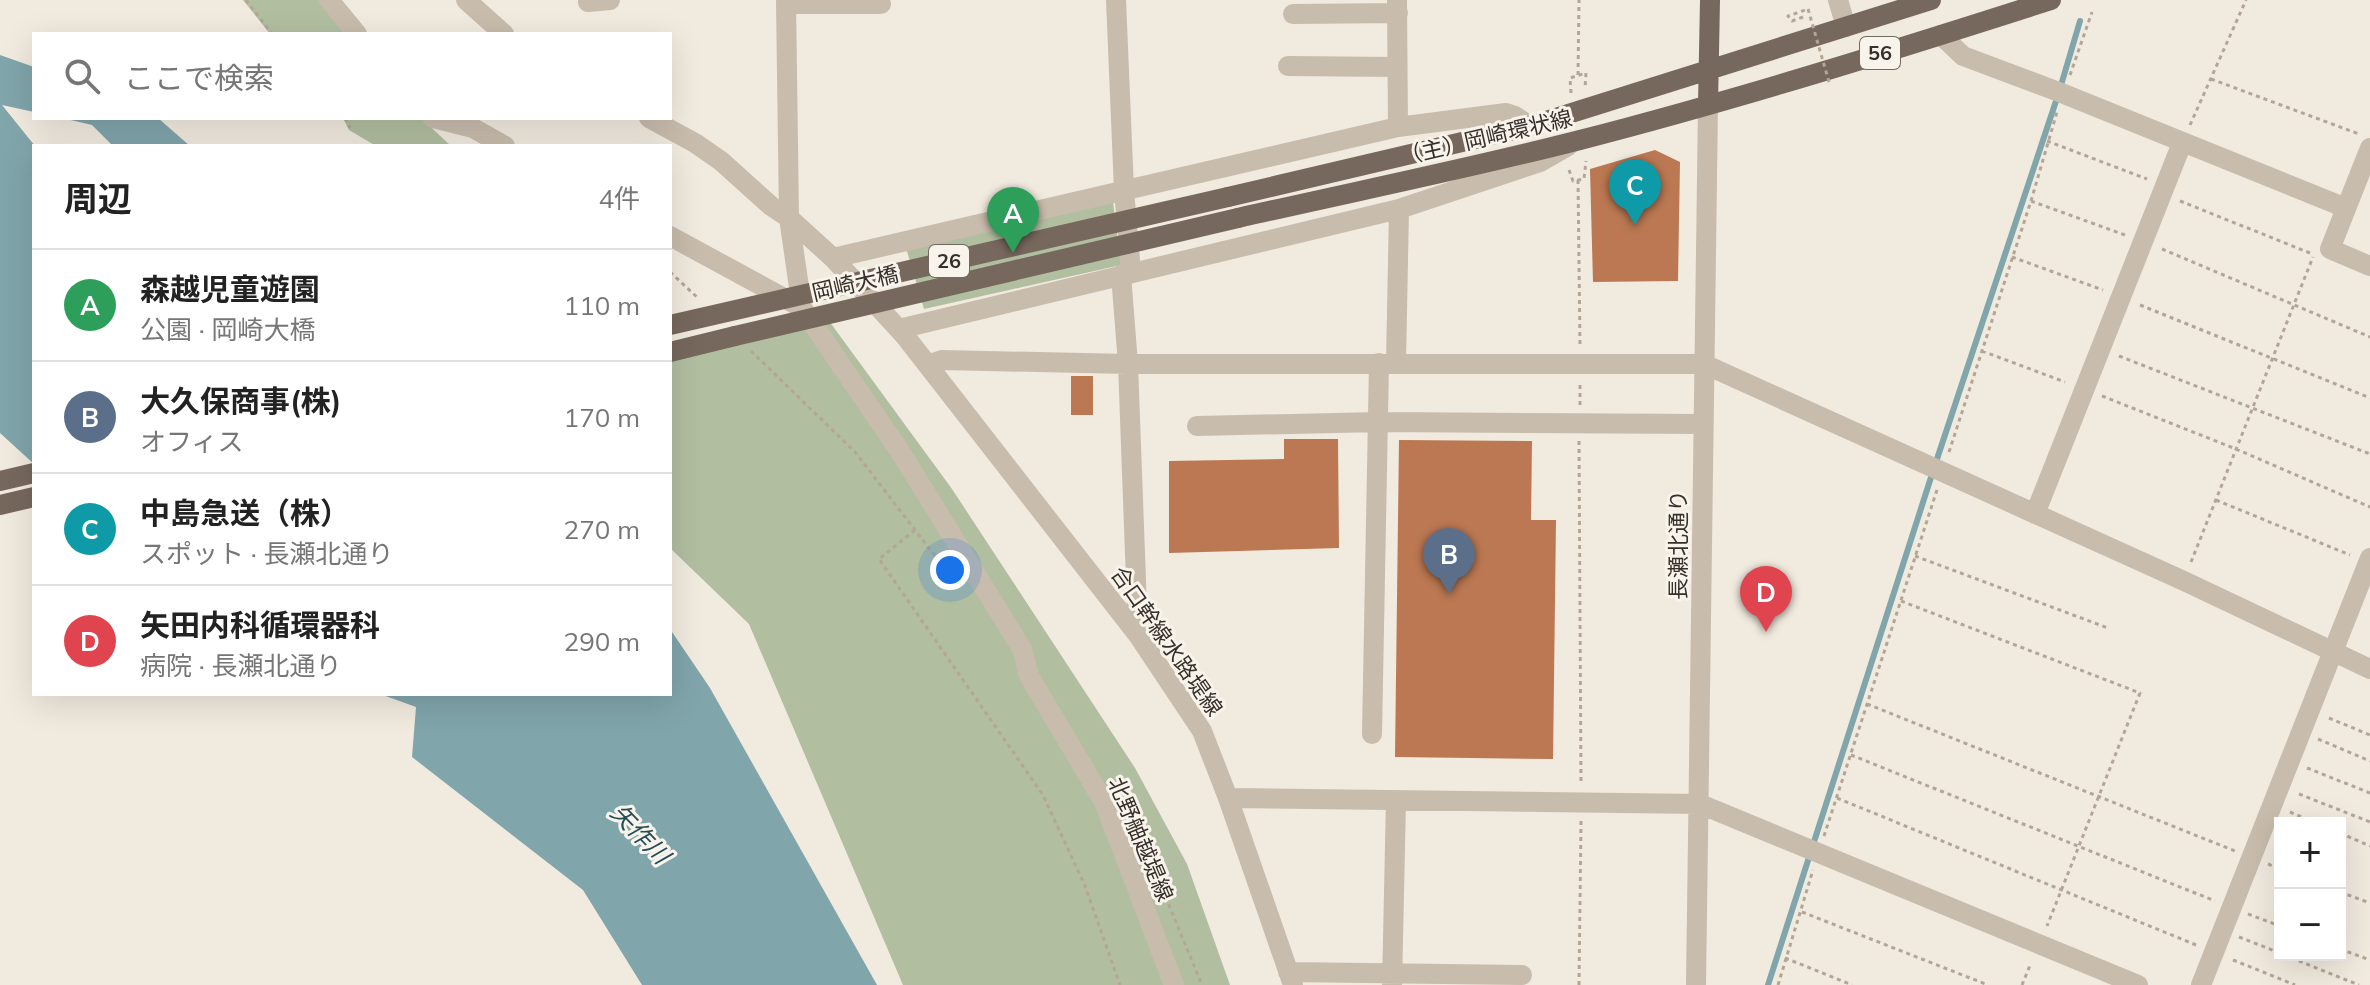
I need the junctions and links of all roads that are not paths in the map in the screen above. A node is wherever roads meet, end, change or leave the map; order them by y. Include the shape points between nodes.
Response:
1 (329, 0) edge
2 (610, 0) edge
3 (1116, 0) edge
4 (1710, 0) edge
5 (1838, 0) edge
6 (1931, 0) edge
7 (2051, 0) edge
8 (470, 2) edge
9 (588, 2) dead end
10 (786, 2) edge
11 (881, 4) dead end
12 (1397, 6) edge
13 (1293, 14) dead end
14 (1846, 27) junction
15 (355, 32) edge
16 (502, 32) edge
17 (1941, 35) junction
18 (1288, 66) dead end
19 (1396, 67) junction
20 (1709, 69) junction
21 (1708, 105) junction
22 (441, 120) edge
23 (653, 120) edge
24 (1530, 126) junction
25 (1398, 127) junction
26 (1579, 140) junction
27 (2182, 143) junction
28 (501, 144) edge
29 (2370, 148) edge
30 (1124, 190) junction
31 (1228, 197) joint
32 (2346, 208) junction
33 (1399, 209) junction
34 (789, 218) junction
35 (1238, 218) joint
36 (672, 237) edge
37 (833, 258) junction
38 (2370, 266) edge
39 (1126, 274) junction
40 (802, 308) junction
41 (672, 325) edge
42 (899, 329) junction
43 (672, 352) edge
44 (1388, 363) junction
45 (1128, 364) junction
46 (1704, 364) junction
47 (928, 365) junction
48 (1379, 422) junction
49 (1703, 424) junction
50 (1197, 426) dead end
51 (32, 473) edge
52 (0, 481) edge
53 (32, 497) edge
54 (0, 505) edge
55 (2035, 514) junction
56 (2369, 560) edge
57 (1138, 635) junction
58 (2332, 651) junction
59 (2370, 669) edge
60 (1372, 734) dead end
61 (1228, 798) junction
62 (1396, 800) junction
63 (1700, 804) junction
64 (1522, 975) dead end
65 (1291, 978) edge
66 (1392, 979) edge
67 (1174, 985) edge
68 (1696, 985) edge
69 (2138, 985) edge
70 (2201, 985) edge

1 - 15 street
2 - 9 street
3 - 30 street
4 - 20 main road
5 - 14 street
6 - 14 main road, 56
7 - 17 main road, 56
8 - 16 street
10 - 11 street
10 - 34 street
12 - 13 street
12 - 19 street
14 - 20 main road, 56
17 - 21 main road, 56
17 - 27 street via 1963,56
18 - 19 street
19 - 25 street
20 - 21 main road
20 - 24 main road, （主）岡崎環状線 / 26
21 - 26 main road, （主）岡崎環状線 / 26
21 - 46 street, 長瀬北通り
22 - 28 street via 473,128
23 - 34 street via 721,161
24 - 25 street via 1506,113
24 - 31 main road, （主）岡崎環状線 / 26
25 - 30 street
26 - 33 street via 1540,162
26 - 35 main road, （主）岡崎環状線 / 26
27 - 32 street
27 - 55 street
29 - 32 street
30 - 37 street
30 - 39 street
31 - 41 main road, 岡崎大橋 / 26, bridge
32 - 38 street via 2330,249
33 - 39 street
33 - 44 street
34 - 37 street, 合口幹線水路堤線
34 - 40 street
35 - 43 main road, 岡崎大橋 / 26, bridge
36 - 40 street
37 - 42 street, 合口幹線水路堤線
39 - 42 street
39 - 45 street
40 - 67 street, 北野舳越堤線 via 901,453 1022,649 1029,676 1104,802
42 - 47 street, 合口幹線水路堤線
44 - 45 street
44 - 46 street
44 - 48 street
45 - 47 street via 942,360
45 - 57 street
46 - 49 street, 長瀬北通り
46 - 55 street
47 - 57 street, 合口幹線水路堤線
48 - 49 street
48 - 50 street
48 - 60 street
49 - 63 street, 長瀬北通り
51 - 52 main road
53 - 54 main road
55 - 58 street
56 - 58 street
57 - 61 street, 合口幹線水路堤線 via 1202,731
58 - 59 street
58 - 70 street
61 - 62 street
61 - 65 street, 合口幹線水路堤線
62 - 63 street
62 - 66 street
63 - 68 street, 長瀬北通り
63 - 69 street
64 - 66 street
65 - 66 street

